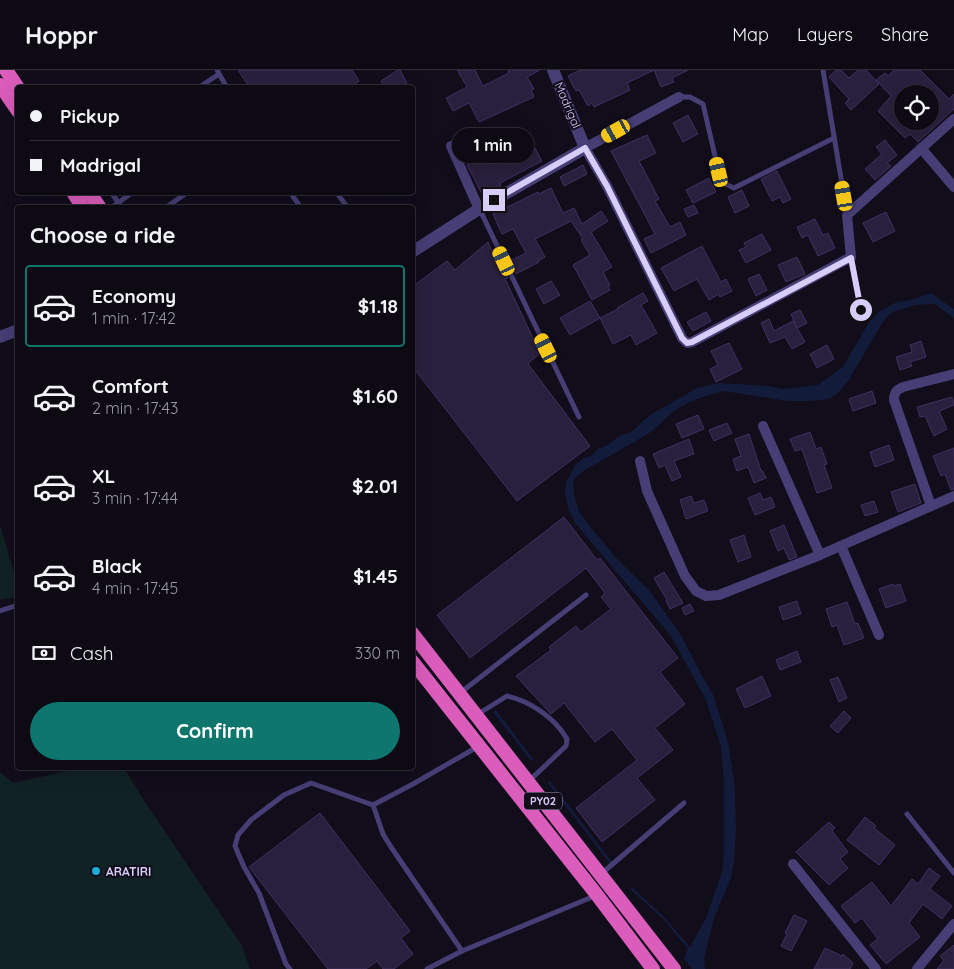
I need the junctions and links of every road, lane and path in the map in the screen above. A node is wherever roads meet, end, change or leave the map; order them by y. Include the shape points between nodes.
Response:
1 (6, 70) edge
2 (553, 70) edge
3 (823, 70) edge
4 (218, 72) edge
5 (0, 85) edge
6 (16, 85) edge
7 (202, 85) edge
8 (225, 85) edge
9 (679, 97) joint
10 (15, 107) edge
11 (954, 119) edge
12 (834, 138) junction
13 (451, 146) dead end
14 (585, 148) junction
15 (922, 148) junction
16 (954, 187) edge
17 (130, 195) edge
18 (184, 195) edge
19 (339, 196) dead end
20 (120, 205) edge
21 (169, 205) edge
22 (346, 205) edge
23 (479, 209) junction
24 (847, 215) junction
25 (415, 250) edge
26 (851, 258) junction
27 (861, 310) dead end
28 (15, 331) edge
29 (0, 337) edge
30 (954, 374) edge
31 (578, 417) dead end
32 (763, 426) dead end
33 (640, 461) dead end
34 (953, 498) edge
35 (932, 506) junction
36 (842, 546) junction
37 (820, 555) junction
38 (586, 595) dead end
39 (15, 606) edge
40 (0, 611) edge
41 (879, 635) dead end
42 (415, 637) edge
43 (415, 666) edge
44 (460, 693) junction
45 (476, 715) junction
46 (480, 745) junction
47 (528, 782) junction
48 (684, 803) dead end
49 (373, 805) junction
50 (907, 814) dead end
51 (793, 864) dead end
52 (954, 873) edge
53 (600, 875) junction
54 (597, 895) junction
55 (954, 924) edge
56 (462, 951) junction
57 (290, 969) edge
58 (427, 969) edge
59 (653, 969) edge
60 (674, 969) edge
61 (876, 969) edge
62 (917, 969) edge

1 - 6 highway
2 - 14 street, Madrigal
3 - 12 lane
4 - 7 lane
4 - 8 lane
5 - 10 highway
9 - 12 lane via 690,96 703,104 722,182 734,188
9 - 14 street
11 - 15 street
12 - 24 lane
13 - 23 street
14 - 23 street
14 - 26 street via 687,343
15 - 16 street
15 - 24 street
17 - 20 lane
18 - 21 lane
19 - 22 lane
23 - 25 street
23 - 31 lane
24 - 26 street
26 - 27 lane
28 - 29 street
30 - 35 street via 903,387 894,395
32 - 37 street
33 - 37 street via 648,491 684,576 696,591 706,596 719,595
34 - 35 street
35 - 36 street
36 - 37 street
36 - 41 street
38 - 44 lane
39 - 40 lane
42 - 44 highway, PY02
43 - 46 highway, PY02
44 - 45 highway, PY02
45 - 47 highway, PY02
45 - 47 lane via 507,696 521,699 560,727 567,739 566,746
46 - 49 lane
46 - 54 highway, PY02
47 - 53 highway, PY02
48 - 53 lane
49 - 56 lane via 390,847
49 - 57 lane via 310,783 284,795 251,820 238,835 235,846 259,893
50 - 52 lane
51 - 61 street
53 - 60 highway, PY02
54 - 56 lane
54 - 59 highway, PY02
55 - 62 street
56 - 58 lane

